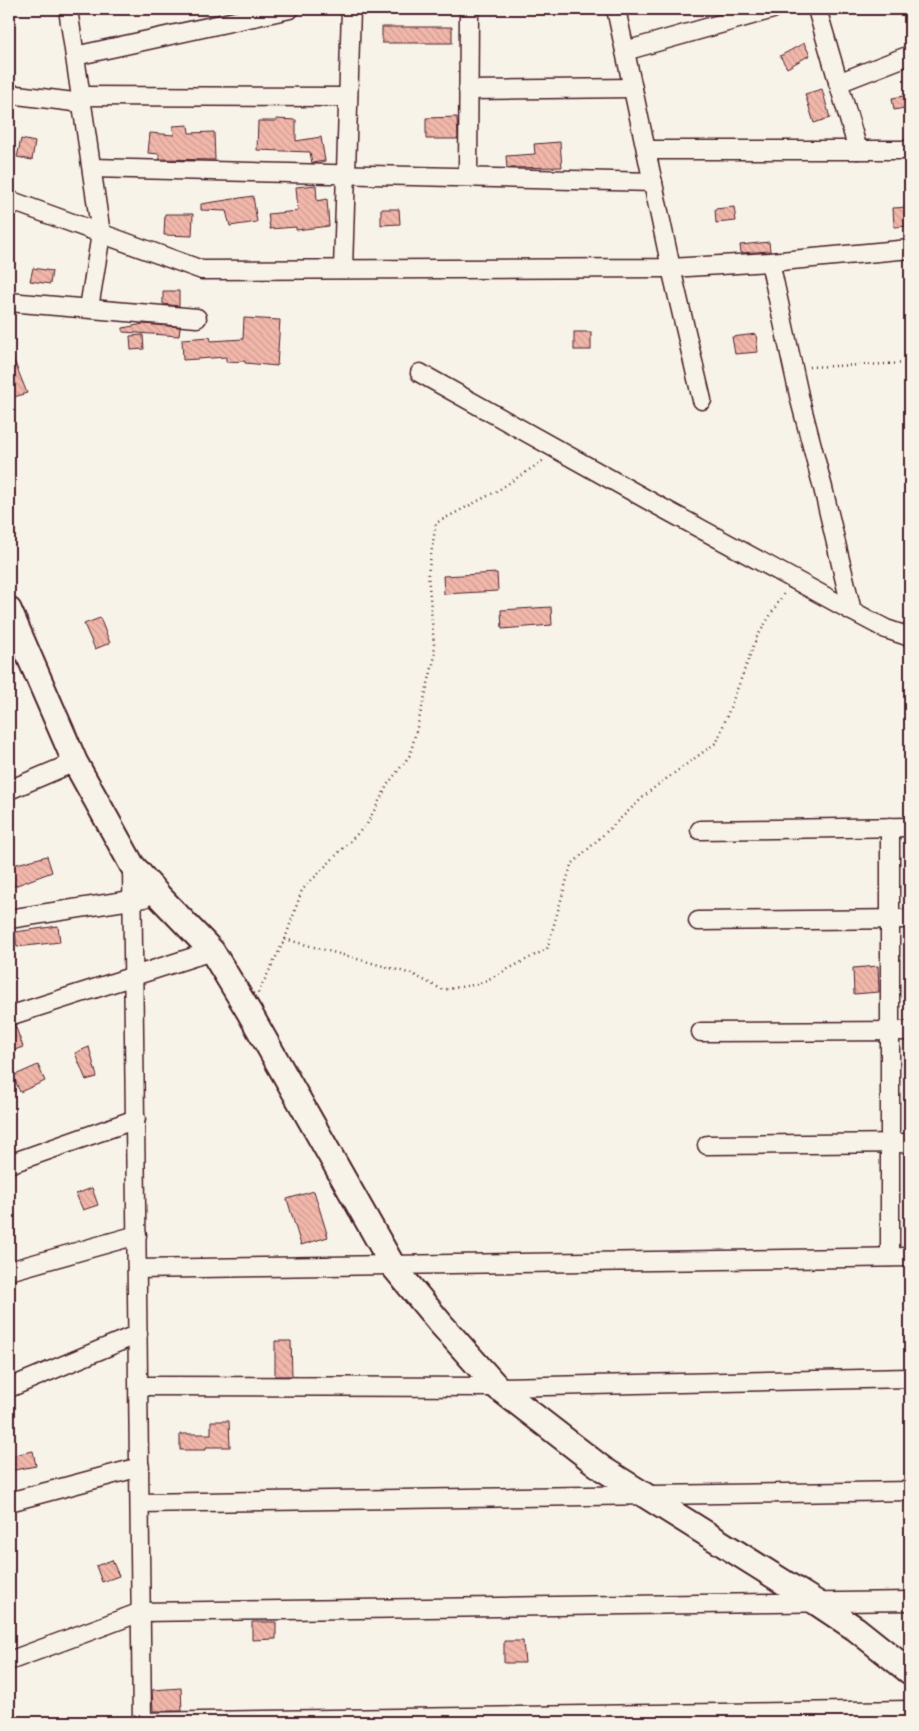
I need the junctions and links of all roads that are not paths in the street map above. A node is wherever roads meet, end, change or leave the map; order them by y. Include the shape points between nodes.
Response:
1 (68, 9) edge
2 (290, 9) edge
3 (351, 9) edge
4 (469, 9) edge
5 (616, 9) edge
6 (773, 9) edge
7 (817, 9) edge
8 (625, 51) junction
9 (910, 55) edge
10 (75, 56) junction
11 (838, 83) junction
12 (633, 88) junction
13 (468, 90) junction
14 (9, 94) edge
15 (348, 97) junction
16 (81, 99) junction
17 (646, 150) junction
18 (858, 150) junction
19 (910, 150) edge
20 (92, 168) junction
21 (346, 174) junction
22 (468, 177) junction
23 (653, 182) junction
24 (9, 200) edge
25 (101, 234) junction
26 (910, 249) edge
27 (770, 262) junction
28 (672, 268) junction
29 (343, 269) junction
30 (9, 302) edge
31 (89, 308) junction
32 (198, 318) dead end
33 (420, 373) dead end
34 (702, 400) dead end
35 (9, 610) edge
36 (852, 611) junction
37 (910, 637) edge
38 (74, 762) junction
39 (9, 790) edge
40 (890, 827) junction
41 (910, 827) edge
42 (700, 830) dead end
43 (132, 865) junction
44 (159, 896) junction
45 (133, 900) junction
46 (9, 919) edge
47 (890, 919) junction
48 (910, 919) edge
49 (698, 921) dead end
50 (212, 951) junction
51 (134, 976) junction
52 (9, 1016) edge
53 (890, 1031) junction
54 (910, 1031) edge
55 (701, 1032) dead end
56 (136, 1119) junction
57 (910, 1143) edge
58 (890, 1144) junction
59 (706, 1145) dead end
60 (9, 1164) edge
61 (137, 1235) junction
62 (910, 1256) edge
63 (890, 1257) junction
64 (393, 1266) junction
65 (137, 1269) junction
66 (9, 1271) edge
67 (138, 1334) junction
68 (910, 1378) edge
69 (138, 1386) junction
70 (497, 1387) junction
71 (9, 1388) edge
72 (140, 1467) junction
73 (910, 1491) edge
74 (643, 1495) junction
75 (9, 1502) edge
76 (140, 1503) junction
77 (910, 1601) edge
78 (816, 1603) junction
79 (141, 1612) junction
80 (9, 1661) edge
81 (910, 1672) edge
82 (910, 1710) edge
83 (708, 1718) edge
84 (504, 1719) edge
85 (142, 1722) edge

1 - 10 street
2 - 10 street
3 - 15 street
4 - 13 street
5 - 8 street
6 - 8 street
7 - 11 street
8 - 12 street
9 - 11 street
10 - 16 street
11 - 18 street
12 - 13 street
12 - 17 street
13 - 22 street
14 - 16 street
15 - 16 street
15 - 21 street
16 - 20 street
17 - 18 street
17 - 23 street
18 - 19 street
20 - 21 street
20 - 25 street
21 - 22 street
21 - 29 street
22 - 23 street
23 - 28 street
24 - 25 street
25 - 29 street via 202,270
25 - 31 street
26 - 27 street
27 - 28 street
27 - 36 street
28 - 29 street
28 - 34 street
30 - 31 street
31 - 32 street
33 - 36 street
35 - 38 street
36 - 37 street via 886,629
38 - 39 street
38 - 43 street
40 - 41 street
40 - 42 street
40 - 47 street
43 - 44 street
43 - 45 street
44 - 45 street
44 - 50 street
45 - 46 street
45 - 51 street
47 - 48 street
47 - 49 street
47 - 53 street
50 - 51 street
50 - 64 street
51 - 52 street
51 - 56 street
53 - 54 street
53 - 55 street
53 - 58 street
56 - 60 street
56 - 61 street
57 - 58 street
58 - 59 street
58 - 63 street
61 - 65 street
61 - 66 street
62 - 63 street
63 - 64 street
64 - 65 street
64 - 70 street
65 - 67 street
67 - 69 street
67 - 71 street
68 - 70 street
69 - 70 street
69 - 72 street
70 - 74 street via 603,1469
72 - 75 street
72 - 76 street
73 - 74 street
74 - 76 street
74 - 78 street
76 - 79 street
77 - 78 street
78 - 79 street
78 - 81 street via 856,1629
79 - 80 street
79 - 85 street
82 - 83 street
83 - 84 street
84 - 85 street

